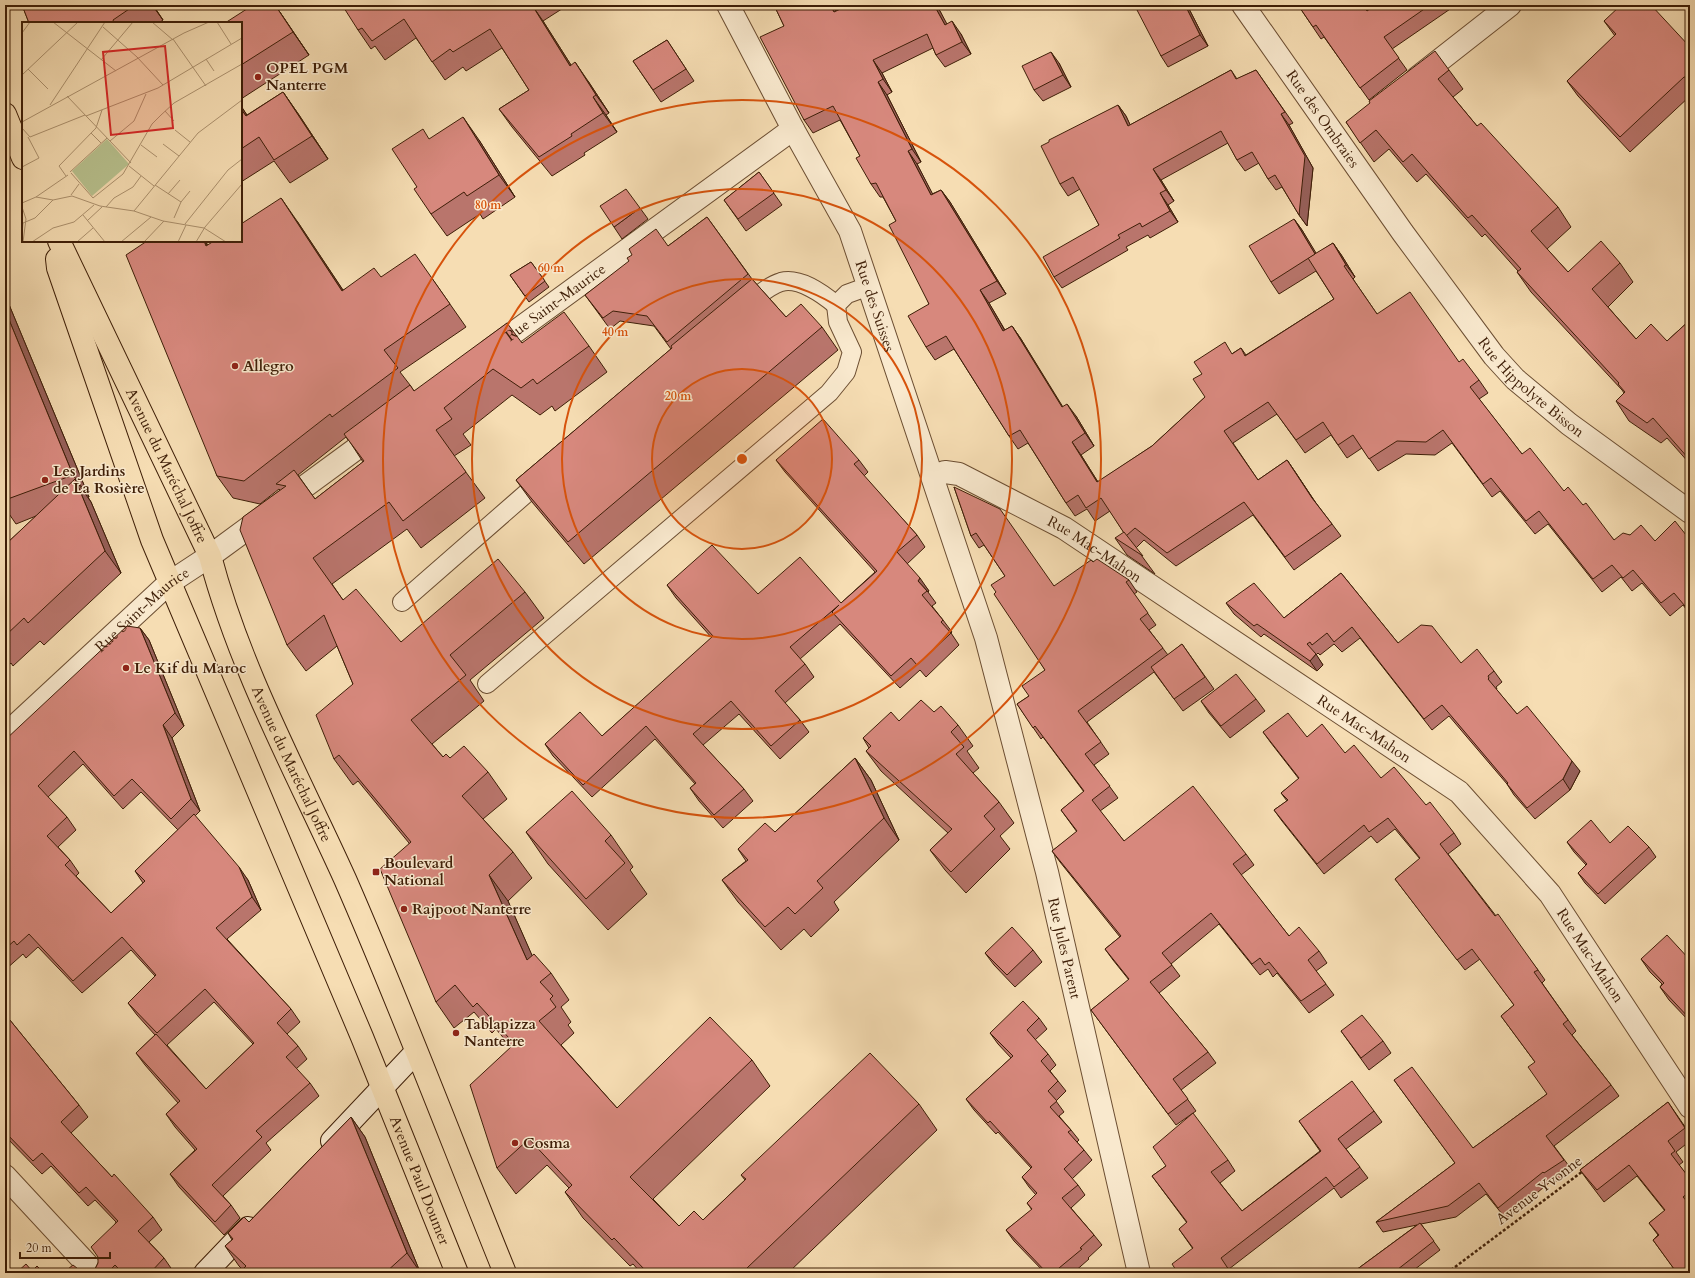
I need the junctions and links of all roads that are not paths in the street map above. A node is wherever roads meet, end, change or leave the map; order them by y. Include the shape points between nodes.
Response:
1 (728, 5) edge
2 (1243, 5) edge
3 (1510, 5) edge
4 (1399, 92) edge
5 (5, 114) edge
6 (1356, 126) edge
7 (793, 128) junction
8 (1338, 140) junction
9 (22, 156) edge
10 (1403, 233) joint
11 (55, 242) edge
12 (59, 242) edge
13 (869, 286) junction
14 (836, 305) junction
15 (733, 317) edge
16 (474, 362) edge
17 (397, 419) edge
18 (560, 465) edge
19 (933, 476) junction
20 (1690, 512) edge
21 (210, 556) junction
22 (169, 583) junction
23 (402, 602) dead end
24 (982, 625) joint
25 (487, 684) dead end
26 (5, 735) edge
27 (416, 1052) junction
28 (382, 1088) junction
29 (1690, 1106) edge
30 (319, 1154) edge
31 (5, 1176) edge
32 (265, 1211) edge
33 (95, 1273) edge
34 (205, 1273) edge
35 (457, 1273) edge
36 (505, 1273) edge
37 (1140, 1273) edge

1 - 7 street, Rue des Suisses
2 - 8 street, Rue des Ombraies
3 - 4 street
5 - 9 main road
6 - 8 street
7 - 13 street, Rue des Suisses via 850,231
7 - 16 street, Rue Saint-Maurice
8 - 10 street, Rue des Ombraies
10 - 20 street, Rue Hippolyte Bisson via 1494,356 1515,379 1569,424
11 - 22 main road, Avenue du Maréchal Joffre via 58,268
12 - 21 main road, Avenue du Maréchal Joffre
13 - 14 lane via 847,294
13 - 19 street, Rue des Suisses
14 - 15 lane via 823,294 802,284 782,282 756,296
14 - 25 lane via 838,322 852,352 846,372 829,393
17 - 21 street, Rue Saint-Maurice
18 - 23 lane
19 - 24 street, Rue des Suisses
19 - 29 street, Rue Mac-Mahon via 945,472 959,474 1064,528 1460,792 1550,894
21 - 22 street, Rue Saint-Maurice
21 - 27 main road, Avenue du Maréchal Joffre via 221,599 239,648 282,748 355,902
22 - 26 street, Rue Saint-Maurice
22 - 28 main road, Avenue du Maréchal Joffre
24 - 37 street, Rue Jules Parent via 1047,872
27 - 28 street
27 - 36 main road, Avenue du Maréchal Joffre
28 - 30 street
28 - 35 main road, Avenue Paul Doumer
31 - 33 street
32 - 34 street

